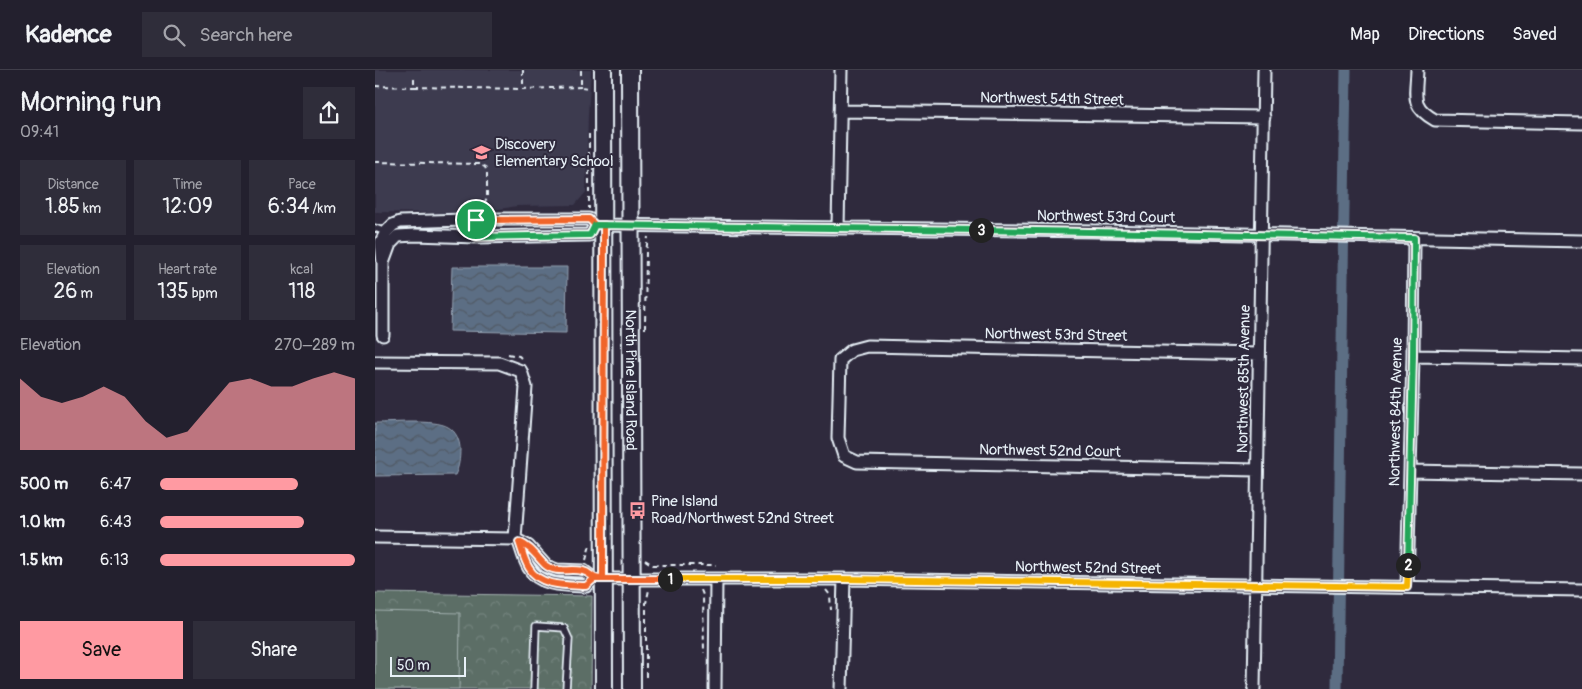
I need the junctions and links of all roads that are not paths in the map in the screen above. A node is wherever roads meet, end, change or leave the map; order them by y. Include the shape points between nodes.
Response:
1 (603, 70) edge
2 (629, 70) edge
3 (841, 70) edge
4 (1264, 70) edge
5 (1417, 70) edge
6 (839, 111) junction
7 (1264, 117) junction
8 (1582, 123) edge
9 (435, 222) junction
10 (596, 223) junction
11 (629, 224) junction
12 (838, 228) junction
13 (381, 230) edge
14 (435, 236) junction
15 (1261, 236) junction
16 (1414, 238) junction
17 (1582, 241) edge
18 (383, 263) junction
19 (379, 289) edge
20 (383, 335) dead end
21 (1259, 354) junction
22 (1413, 356) junction
23 (1582, 359) edge
24 (375, 362) edge
25 (845, 456) joint
26 (1257, 470) junction
27 (1410, 471) junction
28 (1582, 474) edge
29 (375, 537) edge
30 (517, 540) junction
31 (599, 579) junction
32 (632, 579) junction
33 (716, 579) junction
34 (843, 579) junction
35 (1256, 586) junction
36 (1407, 587) junction
37 (1582, 590) edge
38 (534, 689) edge
39 (566, 689) edge
40 (604, 689) edge
41 (631, 689) edge
42 (715, 689) edge
43 (841, 689) edge
44 (1254, 689) edge

1 - 10 main road, North Pine Island Road
2 - 11 main road, North Pine Island Road
3 - 6 street
4 - 7 street, Northwest 85th Avenue
5 - 8 street via 1416,103 1423,113 1435,120
6 - 7 street, Northwest 54th Street
6 - 12 street
7 - 15 street, Northwest 85th Avenue
9 - 10 street, Northwest 53rd Court
9 - 13 street, Northwest 53rd Court via 400,222
9 - 14 street
10 - 11 street, Northwest 53rd Court
10 - 14 street via 590,235
10 - 31 main road, North Pine Island Road
11 - 12 street, Northwest 53rd Court
11 - 32 main road, North Pine Island Road
12 - 15 street, Northwest 53rd Court
13 - 18 street
14 - 18 street via 398,236 390,244
15 - 16 street, Northwest 53rd Court
15 - 21 street, Northwest 85th Avenue
16 - 17 street, Northwest 53rd Court
16 - 22 street, Northwest 84th Avenue
18 - 19 street
19 - 20 street
21 - 25 street, Northwest 53rd Street via 867,346 852,350 840,360 838,438
21 - 26 street, Northwest 85th Avenue
22 - 23 street
22 - 27 street, Northwest 84th Avenue
24 - 30 street via 522,366 526,386
25 - 26 street, Northwest 52nd Court via 857,462
26 - 35 street, Northwest 85th Avenue
27 - 28 street
27 - 36 street, Northwest 84th Avenue
29 - 30 street
30 - 31 street, Northwest 52nd Street via 529,568 538,578 558,585 586,586
31 - 32 street, Northwest 52nd Street
31 - 40 main road, North Pine Island Road
32 - 33 street, Northwest 52nd Street
32 - 41 main road, North Pine Island Road
33 - 34 street, Northwest 52nd Street
33 - 42 street
34 - 35 street, Northwest 52nd Street
34 - 43 street
35 - 36 street, Northwest 52nd Street
35 - 44 street, Northwest 85th Avenue
36 - 37 street, Northwest 52nd Street
38 - 39 lane via 536,626 563,628 569,639

